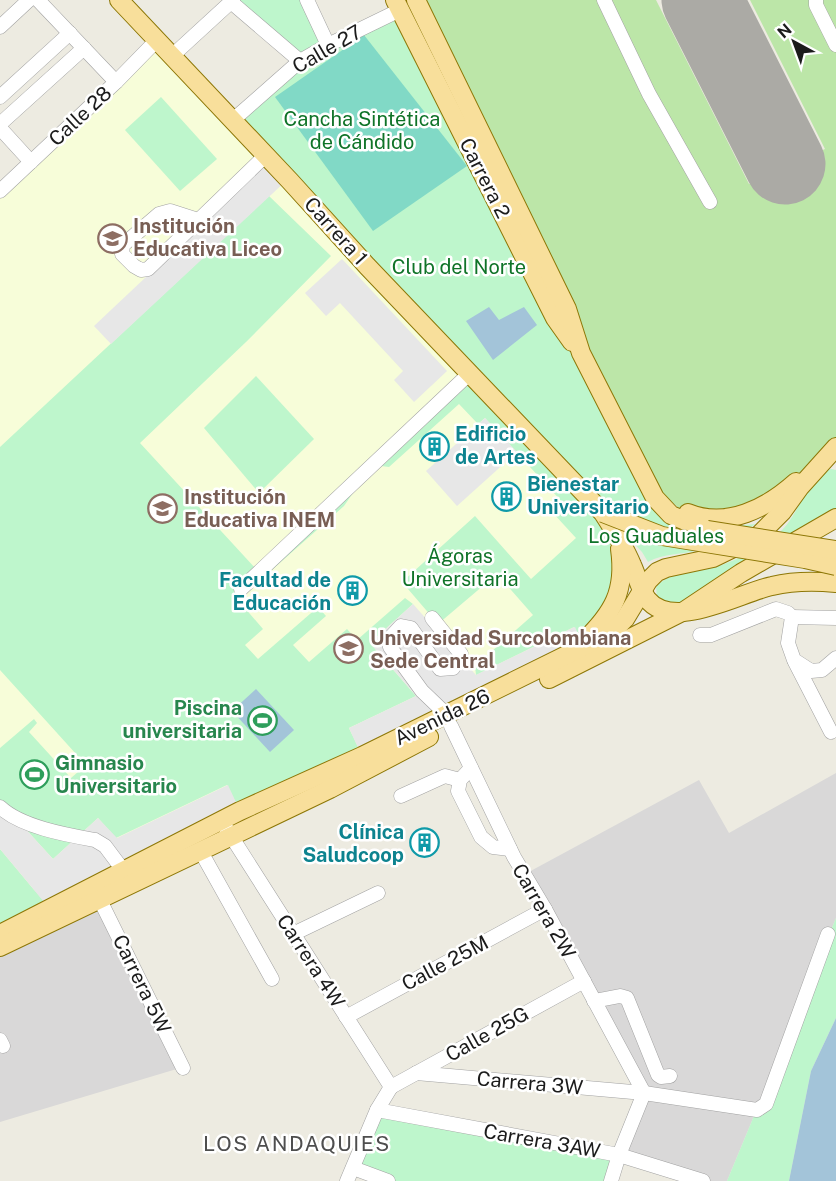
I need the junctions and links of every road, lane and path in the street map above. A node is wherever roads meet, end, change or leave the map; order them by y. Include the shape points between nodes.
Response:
1 (29, 0) edge
2 (38, 0) edge
3 (119, 0) edge
4 (306, 0) edge
5 (416, 0) edge
6 (604, 0) edge
7 (816, 0) edge
8 (232, 1) edge
9 (398, 5) edge
10 (0, 27) edge
11 (70, 33) junction
12 (157, 40) junction
13 (328, 45) junction
14 (836, 45) edge
15 (84, 48) junction
16 (172, 56) junction
17 (300, 61) junction
18 (116, 82) junction
19 (0, 97) edge
20 (233, 120) junction
21 (0, 126) edge
22 (266, 155) junction
23 (31, 162) junction
24 (0, 191) edge
25 (710, 202) dead end
26 (198, 220) junction
27 (581, 353) junction
28 (470, 374) junction
29 (836, 447) edge
30 (829, 462) edge
31 (645, 478) junction
32 (603, 513) junction
33 (836, 518) edge
34 (618, 536) junction
35 (836, 550) edge
36 (836, 566) edge
37 (836, 584) edge
38 (241, 590) dead end
39 (642, 590) junction
40 (679, 614) junction
41 (792, 617) junction
42 (432, 618) dead end
43 (836, 618) edge
44 (700, 635) dead end
45 (568, 656) junction
46 (836, 658) edge
47 (794, 660) junction
48 (449, 720) junction
49 (831, 732) dead end
50 (471, 768) junction
51 (460, 780) junction
52 (401, 796) dead end
53 (0, 807) edge
54 (226, 828) junction
55 (510, 849) junction
56 (200, 850) junction
57 (129, 877) junction
58 (378, 892) dead end
59 (100, 900) junction
60 (545, 909) junction
61 (0, 934) edge
62 (293, 934) junction
63 (828, 934) dead end
64 (0, 947) edge
65 (272, 979) dead end
66 (584, 981) junction
67 (594, 1001) junction
68 (346, 1017) junction
69 (183, 1068) dead end
70 (416, 1073) junction
71 (670, 1076) dead end
72 (391, 1087) junction
73 (644, 1093) junction
74 (377, 1110) junction
75 (619, 1155) junction
76 (353, 1168) junction
77 (347, 1181) edge
78 (388, 1181) edge
79 (611, 1181) edge
80 (703, 1181) edge

1 - 10 street
2 - 11 street
3 - 12 main road, Carrera 1
4 - 13 street
5 - 27 main road, Carrera 2 via 567,309
6 - 25 street via 649,94
7 - 14 street
8 - 16 street
8 - 17 street
9 - 13 street, Calle 27
9 - 27 main road, Carrera 2 via 555,318
11 - 15 street
11 - 19 street
12 - 16 main road, Carrera 1
12 - 18 street, Calle 28
13 - 17 street, Calle 27
15 - 18 street
15 - 21 street
16 - 20 main road, Carrera 1
17 - 20 street, Calle 27
18 - 23 street, Calle 28
20 - 22 main road, Carrera 1
21 - 23 street
22 - 26 street
22 - 28 main road, Carrera 1
23 - 24 street, Calle 28
26 - 26 street via 148,269 134,266 122,254 123,246 159,214 170,211
27 - 31 main road, Carrera 2
28 - 32 main road, Carrera 1
28 - 38 street
29 - 30 main road, Avenida 26
30 - 31 main road via 766,505 726,518 700,518 681,510
30 - 39 main road, Avenida 26 via 800,487 758,536 713,558 657,572
31 - 35 main road, Carrera 2, bridge via 655,498 671,515 707,530
32 - 34 main road
32 - 36 main road, bridge via 662,536
33 - 40 main road, Avenida 26
34 - 39 main road
34 - 45 main road via 621,583 614,606
37 - 40 main road via 802,582 772,586
39 - 40 main road via 653,605
39 - 45 main road, Avenida 26 via 614,630
40 - 48 main road, Avenida 26 via 624,643
41 - 43 street
41 - 44 street via 776,609 711,635
41 - 47 street via 788,643
42 - 48 street via 461,654 453,668 440,669 411,628 401,626 389,639 390,647
45 - 48 main road, Avenida 26
46 - 47 street via 822,670 811,671
47 - 49 street
48 - 50 street, Carrera 2W
48 - 54 main road, Avenida 26 via 330,789
50 - 51 street
50 - 55 street, Carrera 2W
51 - 52 street via 445,776
51 - 55 street via 458,790 481,837 493,847
53 - 57 street via 22,821 95,840 105,846
54 - 56 main road, Avenida 26
54 - 57 main road, Avenida 26
54 - 62 street, Carrera 4W
55 - 60 street, Carrera 2W
56 - 57 main road, Avenida 26
56 - 65 street
57 - 59 main road, Avenida 26
57 - 61 main road, Avenida 26
58 - 62 street
59 - 64 main road, Avenida 26
59 - 69 street, Carrera 5W
60 - 66 street, Carrera 2W
60 - 68 street, Calle 25M
62 - 68 street, Carrera 4W
63 - 73 street, Carrera 3W via 766,1104 750,1110
66 - 67 street, Carrera 2W
66 - 70 street, Calle 25G
67 - 71 street via 627,998 658,1075
67 - 73 street, Carrera 2W
68 - 72 street, Carrera 4W
70 - 72 street, Calle 25G
70 - 73 street, Carrera 3W
72 - 74 street
73 - 75 street
74 - 75 street, Carrera 3AW
74 - 76 street
75 - 79 street
75 - 80 street, Carrera 3AW
76 - 77 street
76 - 78 street

